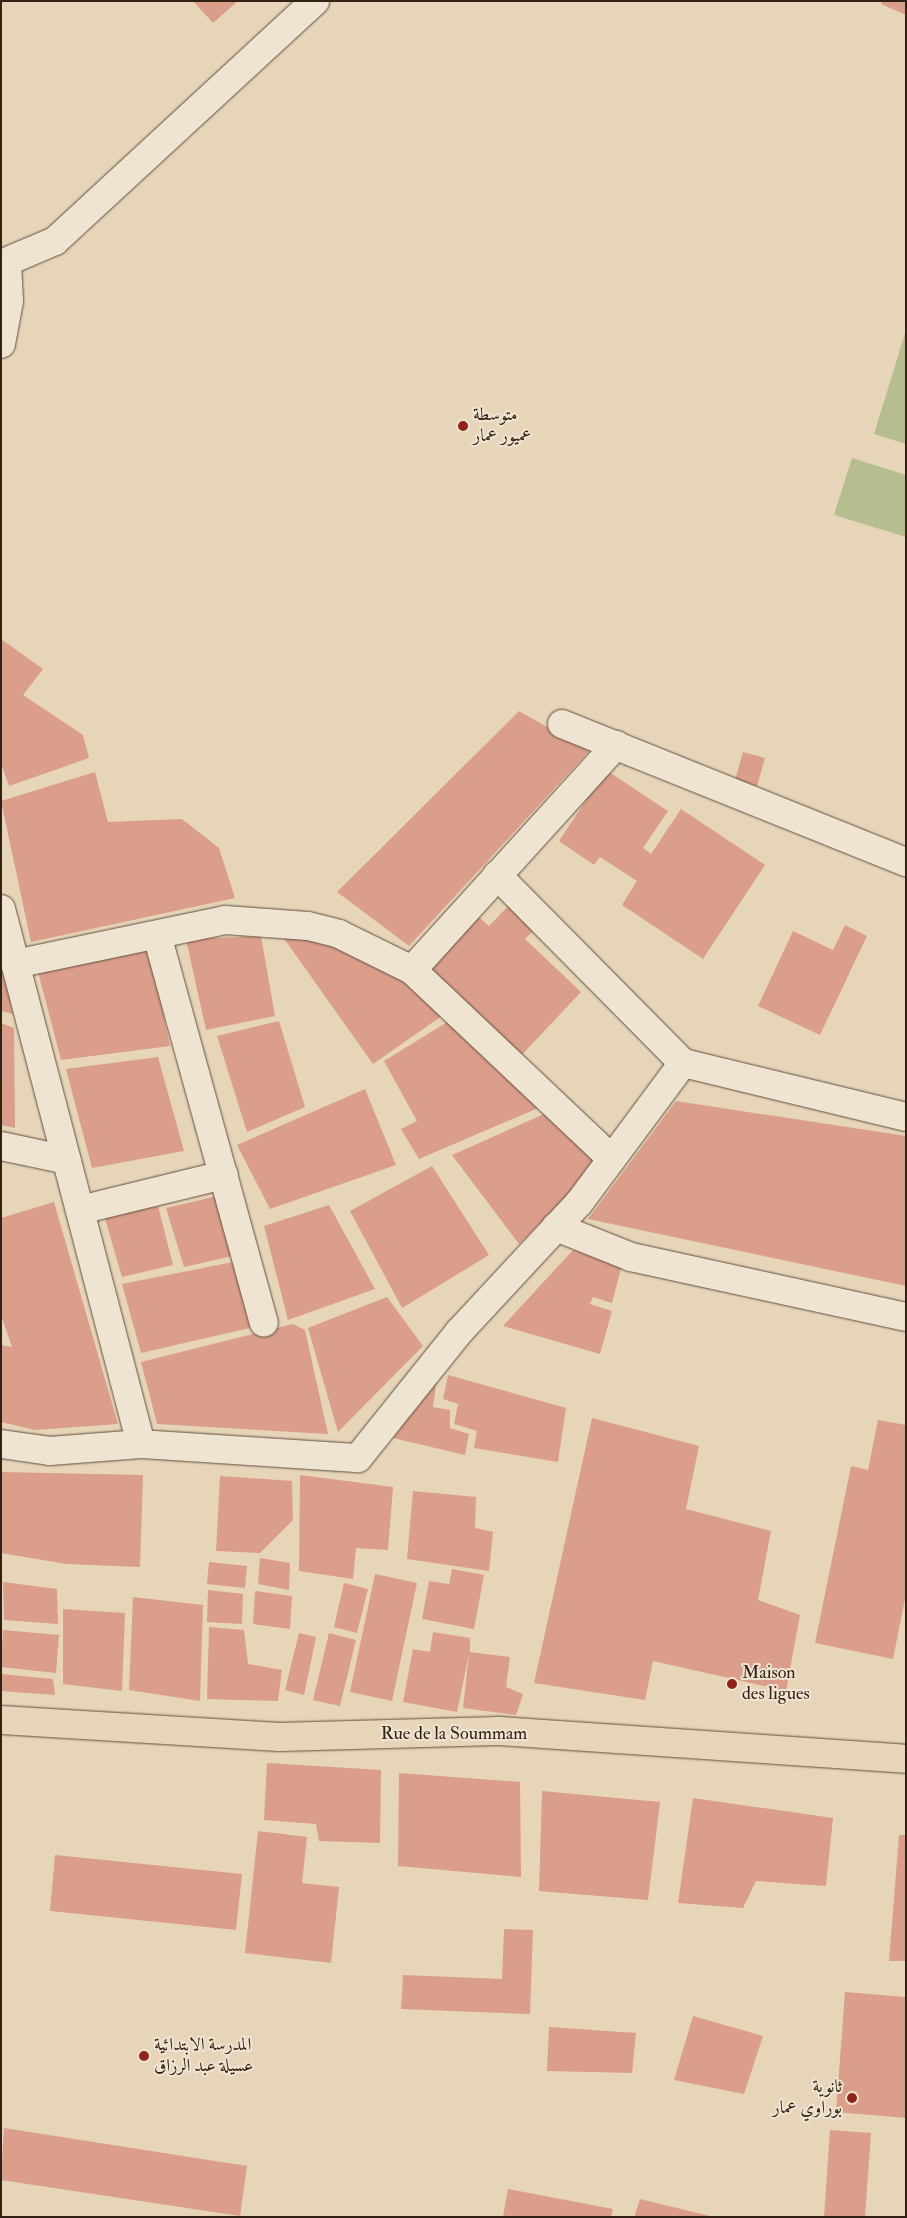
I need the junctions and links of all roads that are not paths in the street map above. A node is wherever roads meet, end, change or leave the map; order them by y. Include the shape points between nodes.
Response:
1 (315, 1) edge
2 (4, 263) edge
3 (1, 344) edge
4 (562, 724) dead end
5 (616, 745) junction
6 (906, 862) edge
7 (497, 875) junction
8 (1, 909) edge
9 (157, 935) junction
10 (14, 964) junction
11 (412, 970) junction
12 (683, 1063) junction
13 (906, 1117) edge
14 (1, 1146) edge
15 (612, 1159) junction
16 (67, 1160) junction
17 (224, 1176) junction
18 (80, 1210) junction
19 (556, 1228) junction
20 (906, 1317) edge
21 (264, 1322) dead end
22 (1, 1444) edge
23 (141, 1444) junction
24 (1, 1720) edge
25 (906, 1759) edge

1 - 2 street via 55,241
2 - 3 street via 9,300
4 - 5 street
5 - 6 street
5 - 7 street
7 - 11 street
7 - 12 street
8 - 10 street
9 - 10 street
9 - 11 street via 225,920 308,926 367,944
9 - 17 street
10 - 16 street
11 - 15 street
12 - 13 street
12 - 15 street
14 - 16 street
15 - 19 street
16 - 18 street
17 - 18 street
17 - 21 street
18 - 23 street
19 - 20 street via 631,1257
19 - 23 street via 459,1332 358,1458
22 - 23 street via 50,1451
24 - 25 main road, Rue de la Soummam via 279,1737 499,1731

